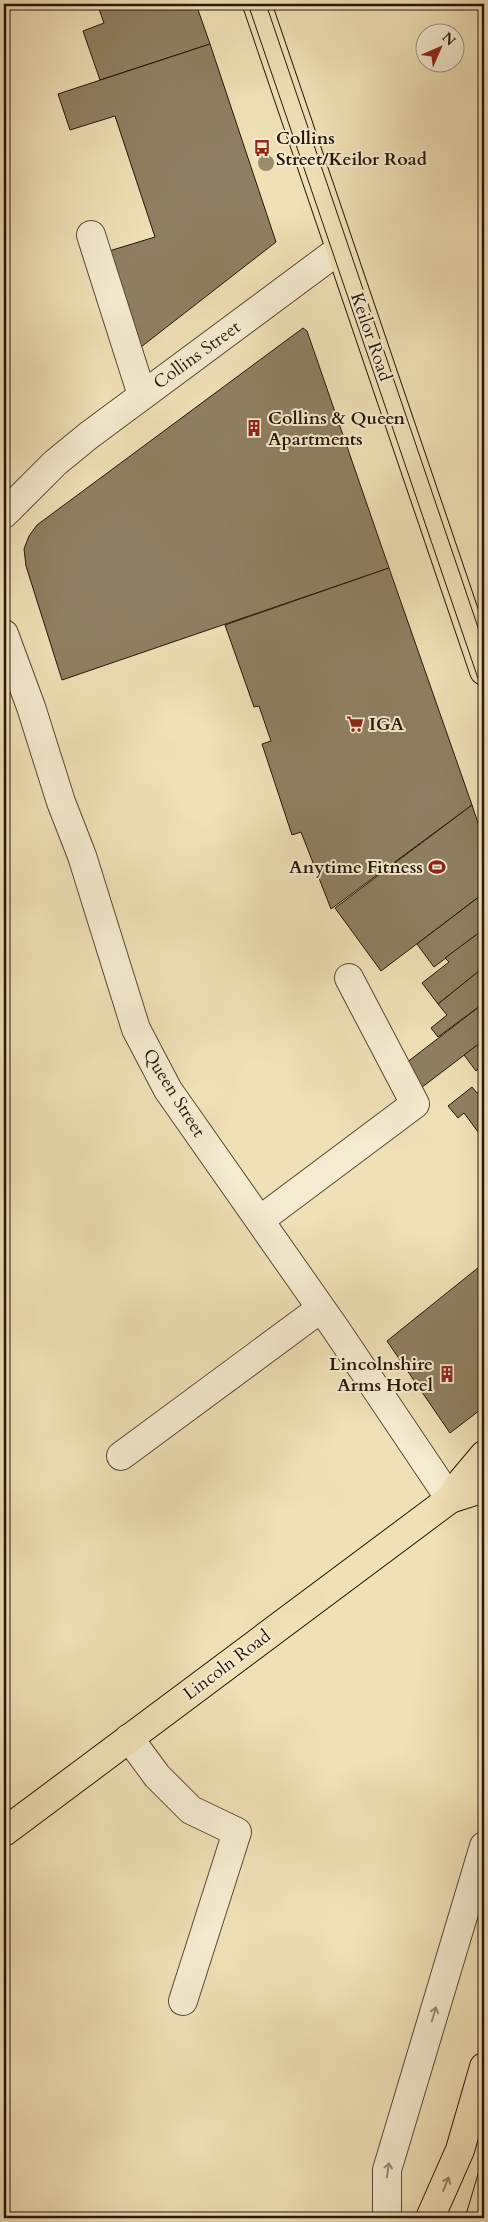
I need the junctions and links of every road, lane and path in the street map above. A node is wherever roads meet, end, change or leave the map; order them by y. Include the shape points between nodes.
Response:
1 (257, 4) edge
2 (91, 235) dead end
3 (340, 249) junction
4 (142, 395) junction
5 (55, 463) junction
6 (4, 489) edge
7 (4, 514) edge
8 (4, 634) edge
9 (484, 671) edge
10 (349, 978) dead end
11 (260, 1220) junction
12 (320, 1309) junction
13 (484, 1454) edge
14 (121, 1456) dead end
15 (484, 1488) edge
16 (450, 1499) junction
17 (129, 1738) junction
18 (4, 1832) edge
19 (484, 1846) edge
20 (183, 2001) dead end
21 (484, 2067) edge
22 (387, 2218) edge
23 (430, 2218) edge

1 - 3 main road, Keilor Road
2 - 4 street
3 - 4 street, Collins Street
3 - 9 main road, Keilor Road
4 - 5 street, Collins Street
5 - 6 street, Collins Street
5 - 7 street, Collins Street
8 - 11 street, Queen Street via 82,856 136,1029 168,1090
10 - 11 street via 415,1104
11 - 12 street, Queen Street
12 - 14 street
12 - 16 street, Queen Street
13 - 16 main road, Lincoln Road
15 - 16 main road, Lincoln Road
16 - 17 main road, Lincoln Road
17 - 18 main road, Lincoln Road
17 - 20 street via 157,1776 191,1810 237,1832
22 -> 19 street via 386,2170
23 -> 21 main road via 460,2150

